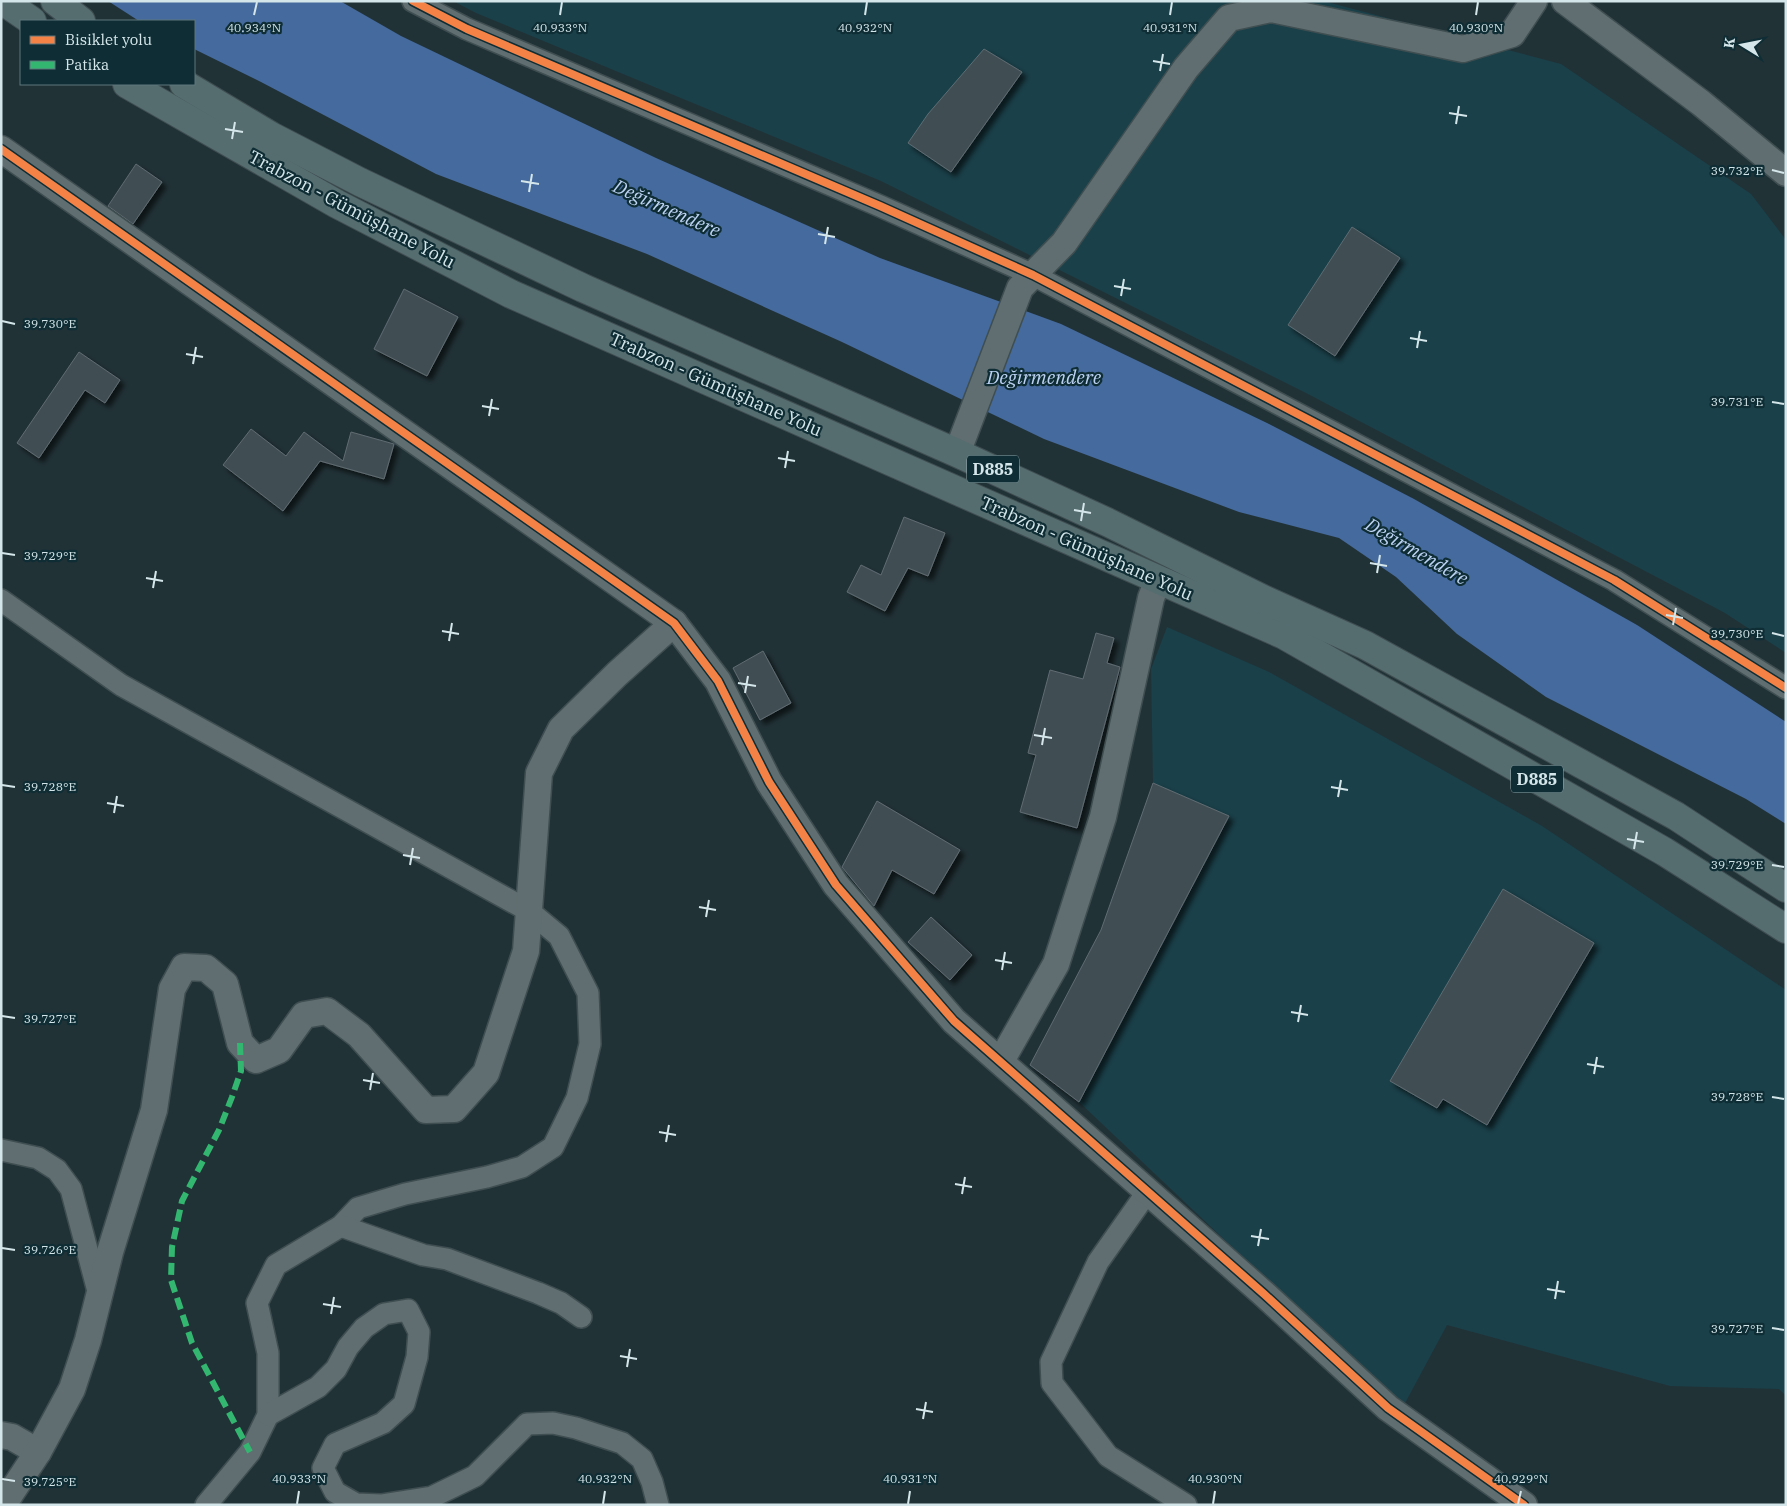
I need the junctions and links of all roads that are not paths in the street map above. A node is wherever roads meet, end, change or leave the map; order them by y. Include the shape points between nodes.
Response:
1 (4, 1) edge
2 (55, 1) edge
3 (413, 1) edge
4 (1534, 1) edge
5 (1572, 4) edge
6 (31, 20) edge
7 (80, 20) edge
8 (129, 85) edge
9 (186, 85) edge
10 (1, 149) edge
11 (1786, 173) edge
12 (1027, 282) junction
13 (960, 441) junction
14 (1158, 580) junction
15 (1, 600) edge
16 (674, 623) junction
17 (1786, 688) edge
18 (1786, 888) edge
19 (529, 910) junction
20 (1786, 929) edge
21 (1001, 1062) junction
22 (1, 1150) edge
23 (1148, 1191) junction
24 (341, 1226) junction
25 (99, 1296) junction
26 (581, 1318) dead end
27 (268, 1415) junction
28 (1, 1435) edge
29 (38, 1452) junction
30 (3, 1505) edge
31 (206, 1505) edge
32 (658, 1505) edge
33 (1186, 1505) edge
34 (1524, 1505) edge

1 - 6 highway
2 - 7 highway
3 - 12 street via 467,29 870,202
4 - 12 street via 1512,34 1463,49 1271,9 1229,18 1186,68 1064,243
5 - 11 street
8 - 14 highway, Trabzon - Gümüşhane Yolu / D885 via 337,204 510,294
9 - 13 highway, Trabzon - Gümüşhane Yolu / D885 via 287,145 583,288
10 - 16 street
12 - 13 street
12 - 17 street via 1614,580
13 - 18 highway, Trabzon - Gümüşhane Yolu / D885 via 1107,522 1364,645 1676,816
14 - 20 highway, Trabzon - Gümüşhane Yolu / D885 via 1284,635 1665,852
14 - 21 street via 1151,598 1103,816 1056,964
15 - 19 street via 121,685
16 - 19 street via 561,729 539,773
16 - 21 street via 718,681 769,782 836,884 954,1021
19 - 24 street via 559,936 588,993 590,1044 577,1098 553,1147 522,1167 358,1208
19 - 25 street via 526,952 486,1074 454,1109 426,1110 359,1035 327,1011 304,1015 278,1050 256,1060 240,1043 225,984 206,968 184,967 172,989 154,1110
21 - 23 street
22 - 25 street via 38,1158 57,1170 71,1189
23 - 33 street via 1098,1262 1050,1362 1052,1383 1108,1456
23 - 34 street via 1388,1408
24 - 26 street via 538,1292
24 - 27 street via 276,1265 257,1303 268,1353
25 - 29 street via 72,1389
27 - 31 street via 250,1452
27 - 32 street via 318,1386 336,1369 364,1328 384,1314 408,1310 419,1332 417,1357 404,1404 383,1423 334,1444 323,1468 335,1492 356,1504 381,1505 432,1497 475,1476 528,1424 552,1423 622,1443 642,1459
28 - 29 street via 12,1437
29 - 30 street

